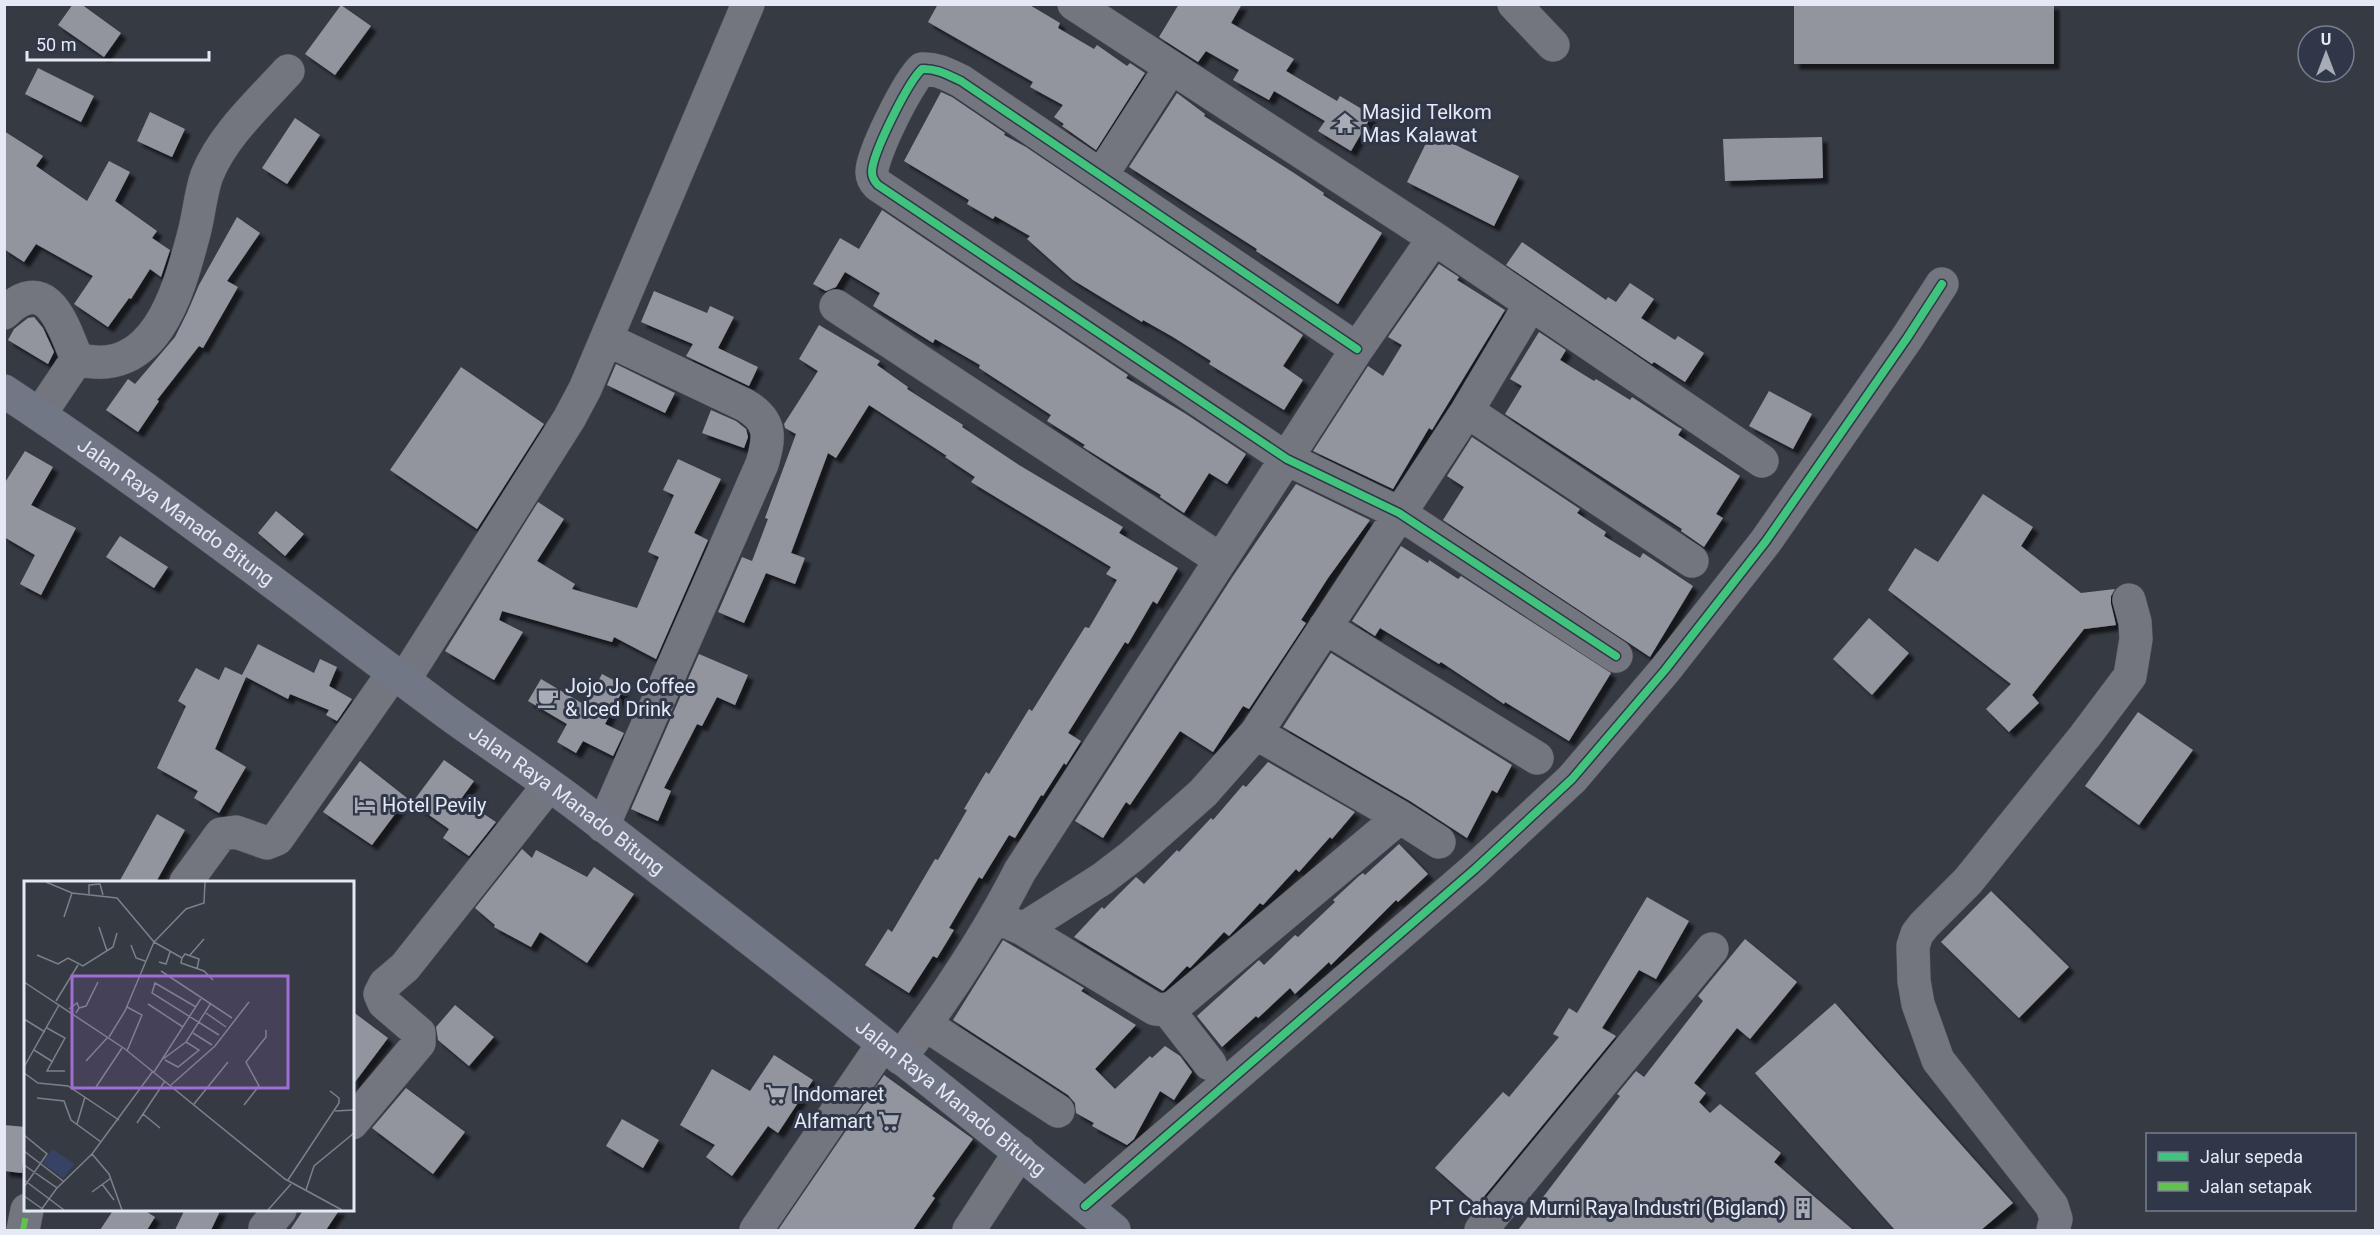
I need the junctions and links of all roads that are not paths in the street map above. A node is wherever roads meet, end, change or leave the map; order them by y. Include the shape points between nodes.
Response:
1 (748, 4) edge
2 (1074, 4) edge
3 (1514, 4) edge
4 (1554, 45) dead end
5 (1171, 68) junction
6 (288, 71) dead end
7 (1101, 176) junction
8 (1434, 238) junction
9 (1942, 284) dead end
10 (1530, 305) junction
11 (836, 306) dead end
12 (4, 314) edge
13 (606, 339) junction
14 (1357, 349) junction
15 (77, 359) junction
16 (4, 391) edge
17 (1467, 411) junction
18 (40, 414) junction
19 (1287, 459) junction
20 (1762, 461) dead end
21 (1399, 513) junction
22 (1221, 560) junction
23 (1692, 561) dead end
24 (2129, 600) dead end
25 (1325, 627) junction
26 (1616, 656) dead end
27 (399, 676) junction
28 (1256, 733) junction
29 (1536, 758) dead end
30 (549, 785) junction
31 (1400, 817) junction
32 (603, 826) junction
33 (1439, 842) dead end
34 (187, 881) edge
35 (1009, 923) junction
36 (1712, 949) dead end
37 (1168, 1010) junction
38 (926, 1025) junction
39 (892, 1051) junction
40 (1210, 1064) dead end
41 (1058, 1111) dead end
42 (354, 1121) edge
43 (1020, 1152) junction
44 (1085, 1206) junction
45 (27, 1211) edge
46 (23, 1230) edge
47 (756, 1230) edge
48 (969, 1230) edge
49 (1114, 1230) edge
50 (1481, 1230) edge
51 (2053, 1230) edge

1 - 13 street
2 - 5 street
3 - 4 street
5 - 7 street
5 - 8 street
6 - 15 street via 218,153 207,176 183,273 153,337 136,352 114,360 102,363
7 - 14 street
7 - 19 street via 961,81 926,68 913,80 885,134 872,172 874,180 894,196
8 - 10 street
8 - 14 street
9 - 44 street via 1766,541 1665,670 1572,778 1475,869
10 - 17 street
10 - 20 street
11 - 22 street
12 - 15 street via 21,301 41,298 48,302 58,315
13 - 27 street via 569,419
13 - 32 street via 759,413 768,432 762,464
14 - 19 street
15 - 18 street
16 - 18 highway, Jalan Raya Manado Bitung
17 - 21 street
17 - 23 street
18 - 27 highway, Jalan Raya Manado Bitung via 217,538
19 - 21 street
19 - 22 street
21 - 25 street
21 - 26 street
22 - 35 street via 1020,871
24 - 51 street via 2136,639 2130,676 1968,881 1924,925 1913,946 1918,1004 1938,1060 2052,1206
25 - 28 street
25 - 29 street
27 - 30 highway, Jalan Raya Manado Bitung
27 - 34 street via 277,839 267,843 236,832 221,834
28 - 31 street
28 - 35 street via 1203,793 1132,856 1102,879
30 - 32 highway, Jalan Raya Manado Bitung
30 - 42 street via 405,967 385,984 380,994 384,1003 419,1033 419,1043
31 - 33 street
31 - 37 street
32 - 39 highway, Jalan Raya Manado Bitung
35 - 37 street via 1155,1009
35 - 38 street
36 - 50 street
37 - 40 street
38 - 39 street
38 - 41 street
39 - 43 highway, Jalan Raya Manado Bitung
39 - 47 street
43 - 44 highway, Jalan Raya Manado Bitung
43 - 48 street
44 - 49 highway, Jalan Raya Manado Bitung
45 - 46 street

